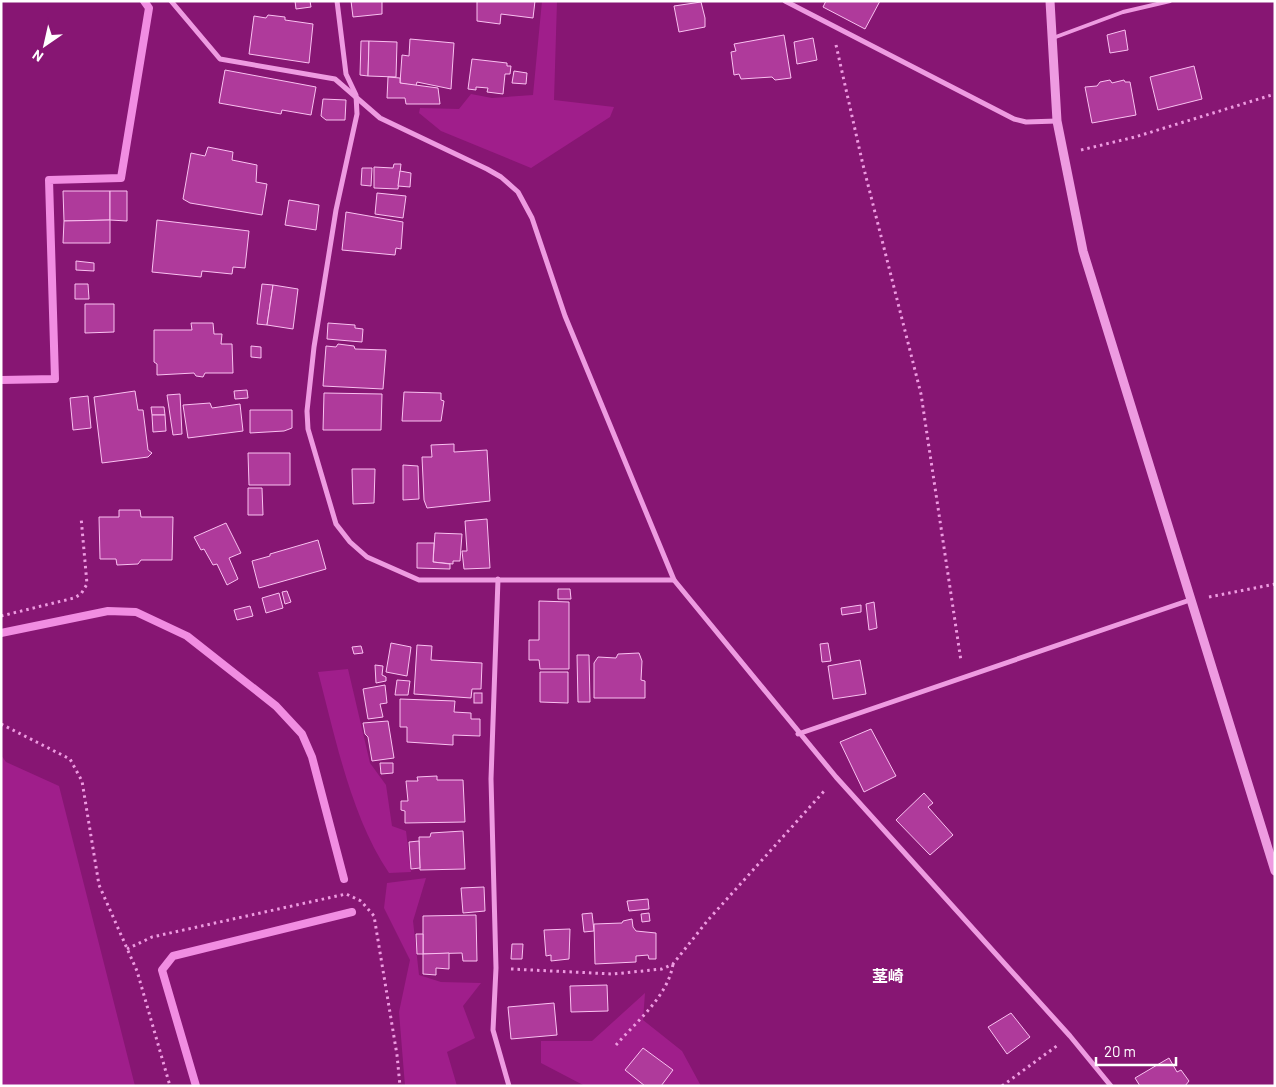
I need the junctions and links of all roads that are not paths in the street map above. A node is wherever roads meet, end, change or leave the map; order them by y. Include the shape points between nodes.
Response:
1 (171, 1) edge
2 (337, 1) edge
3 (785, 1) edge
4 (1050, 1) edge
5 (1170, 1) edge
6 (1051, 38) junction
7 (356, 95) junction
8 (1057, 121) junction
9 (498, 579) junction
10 (674, 580) junction
11 (1190, 600) junction
12 (798, 734) junction
13 (1275, 871) edge
14 (509, 1086) edge
15 (1111, 1086) edge

1 - 7 street via 220,59 327,77 342,83
2 - 7 street via 346,74
3 - 8 street via 1014,119
4 - 6 street
5 - 6 lane via 1123,12
6 - 8 street
7 - 9 street via 357,114 332,229 308,411 308,429 323,484 336,524 367,557 419,580
7 - 10 street via 380,118 487,169 518,192 532,218 565,316
8 - 11 street via 1083,251
9 - 10 street
9 - 14 street via 491,779 496,968 493,1030
10 - 12 street
11 - 12 street
11 - 13 street
12 - 15 street via 1070,1036

